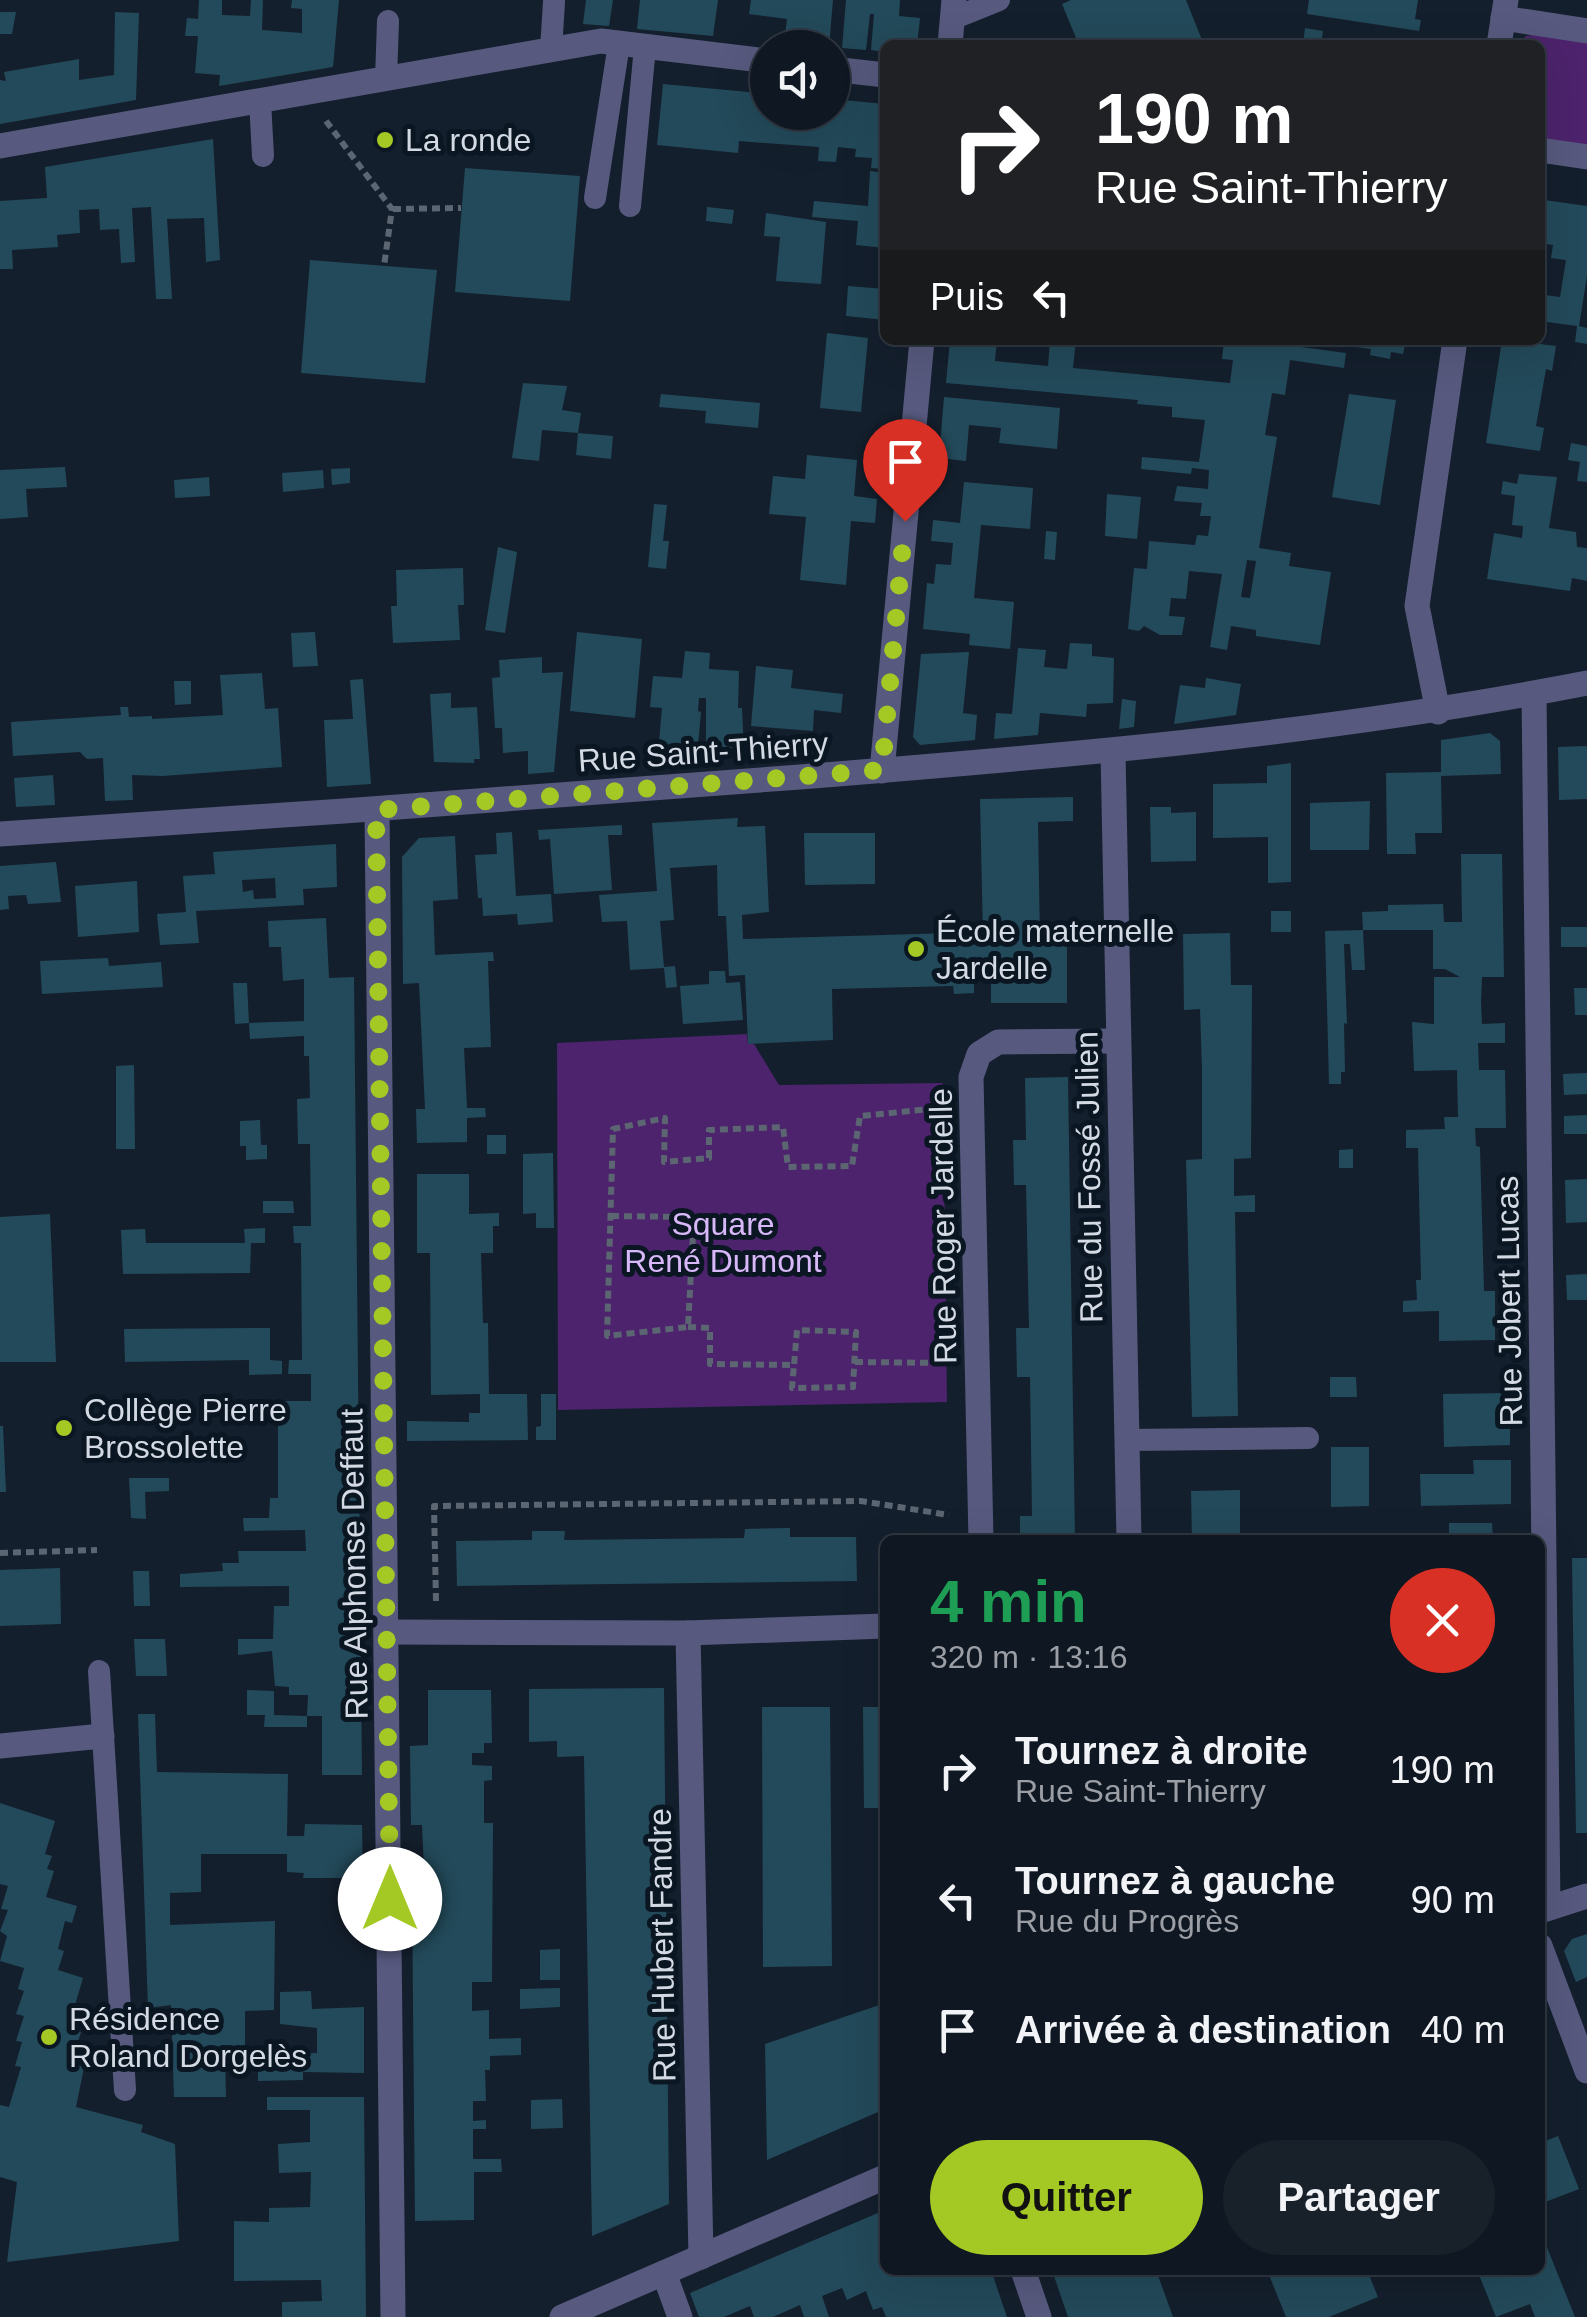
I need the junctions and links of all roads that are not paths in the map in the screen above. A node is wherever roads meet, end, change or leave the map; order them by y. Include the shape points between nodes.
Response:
1 (999, 0) edge
2 (554, 2) edge
3 (1505, 9) edge
4 (388, 21) dead end
5 (952, 21) edge
6 (1587, 31) edge
7 (1500, 40) edge
8 (619, 44) junction
9 (645, 47) junction
10 (551, 50) junction
11 (750, 59) edge
12 (850, 70) edge
13 (880, 74) edge
14 (386, 79) junction
15 (260, 101) junction
16 (0, 146) edge
17 (1545, 151) edge
18 (263, 156) dead end
19 (1587, 158) edge
20 (595, 198) dead end
21 (630, 206) dead end
22 (922, 345) edge
23 (1455, 345) edge
24 (1587, 684) edge
25 (1534, 694) junction
26 (1438, 712) junction
27 (1112, 752) junction
28 (882, 770) junction
29 (376, 810) junction
30 (0, 834) edge
31 (1118, 1041) junction
32 (1308, 1438) dead end
33 (1127, 1440) junction
34 (981, 1535) edge
35 (1130, 1535) edge
36 (1541, 1535) edge
37 (880, 1626) edge
38 (387, 1632) junction
39 (688, 1633) junction
40 (100, 1672) dead end
41 (102, 1736) junction
42 (0, 1746) edge
43 (1587, 1896) edge
44 (1545, 1910) edge
45 (1545, 1959) edge
46 (1587, 2072) edge
47 (126, 2090) dead end
48 (880, 2179) edge
49 (701, 2257) junction
50 (664, 2273) junction
51 (1025, 2275) edge
52 (393, 2317) edge
53 (562, 2317) edge
54 (680, 2317) edge
55 (1039, 2317) edge

1 - 5 lane
2 - 10 lane
3 - 6 street
3 - 7 street
4 - 14 lane
8 - 9 street
8 - 10 street
8 - 20 lane
9 - 11 street
9 - 21 lane
10 - 14 street
12 - 13 street
14 - 15 street
15 - 16 street
15 - 18 lane
17 - 19 street
22 - 28 street
23 - 26 street via 1417,606
24 - 25 street, Rue Saint-Thierry
25 - 26 street, Rue Saint-Thierry
25 - 36 street, Rue Jobert Lucas
26 - 27 street, Rue Saint-Thierry
27 - 28 street, Rue Saint-Thierry
27 - 31 street, Rue du Fossé Julien
28 - 29 street, Rue Saint-Thierry
29 - 30 street, Rue Saint-Thierry
29 - 38 street, Rue Alphonse Deffaut
31 - 33 street, Rue du Fossé Julien
31 - 34 street, Rue Roger Jardelle via 998,1042 979,1054 971,1076
32 - 33 lane
33 - 35 street, Rue du Fossé Julien
37 - 39 street
38 - 39 street
38 - 52 street, Rue Alphonse Deffaut
39 - 49 street, Rue Hubert Fandre
40 - 41 lane
41 - 42 street
41 - 47 lane
43 - 44 street
45 - 46 street
48 - 49 street
49 - 50 street
50 - 53 street
50 - 54 street
51 - 55 street

